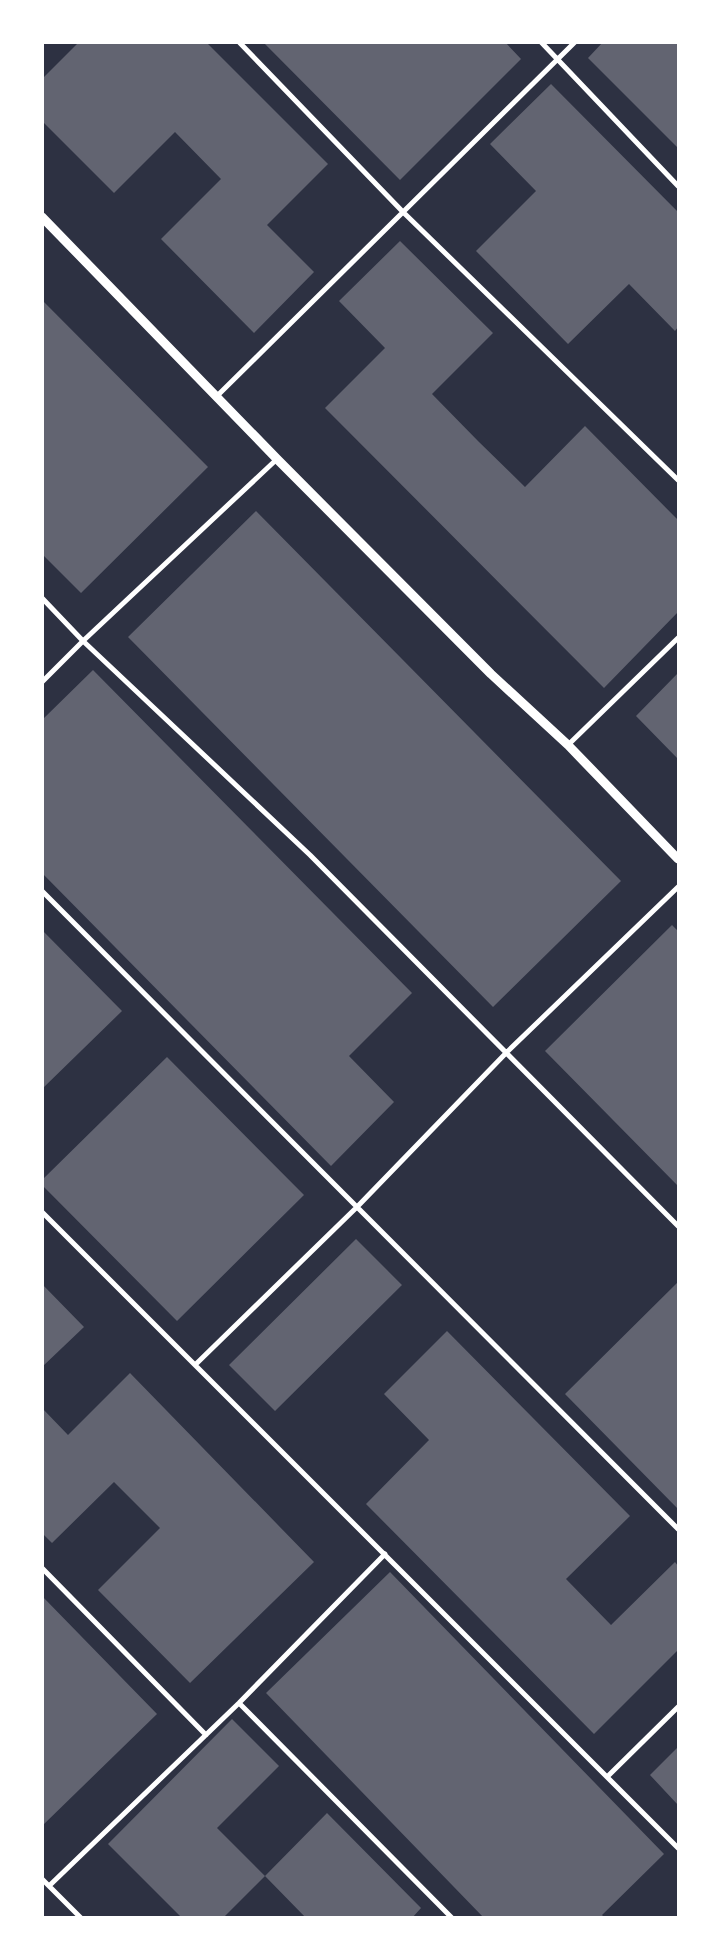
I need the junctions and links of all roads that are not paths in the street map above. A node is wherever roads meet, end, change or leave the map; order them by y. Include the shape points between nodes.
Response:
1 (239, 42) edge
2 (540, 42) edge
3 (575, 42) edge
4 (558, 60) junction
5 (678, 186) edge
6 (403, 212) junction
7 (42, 217) edge
8 (216, 397) junction
9 (277, 459) junction
10 (678, 480) edge
11 (42, 598) edge
12 (678, 638) edge
13 (83, 641) junction
14 (42, 682) edge
15 (568, 744) junction
16 (678, 859) edge
17 (678, 887) edge
18 (42, 891) edge
19 (507, 1052) junction
20 (357, 1207) junction
21 (42, 1212) edge
22 (678, 1226) edge
23 (195, 1364) junction
24 (678, 1529) edge
25 (385, 1554) junction
26 (42, 1568) edge
27 (240, 1703) junction
28 (678, 1707) edge
29 (206, 1735) junction
30 (608, 1777) junction
31 (678, 1848) edge
32 (42, 1879) edge
33 (49, 1886) junction
34 (81, 1918) edge
35 (452, 1918) edge

1 - 6 street
2 - 4 street
3 - 4 street
4 - 5 street
4 - 6 street
6 - 8 street
6 - 10 street
7 - 8 street
8 - 9 street
9 - 13 street
9 - 15 street via 491,674
11 - 13 street
12 - 15 street
13 - 14 street
13 - 19 street via 310,855
15 - 16 street
17 - 19 street
18 - 20 street
19 - 20 street
19 - 22 street
20 - 23 street
20 - 24 street
21 - 23 street
23 - 25 street
25 - 27 street
25 - 30 street
26 - 29 street
27 - 29 street
27 - 35 street
28 - 30 street
29 - 33 street
30 - 31 street
32 - 33 street
33 - 34 street

